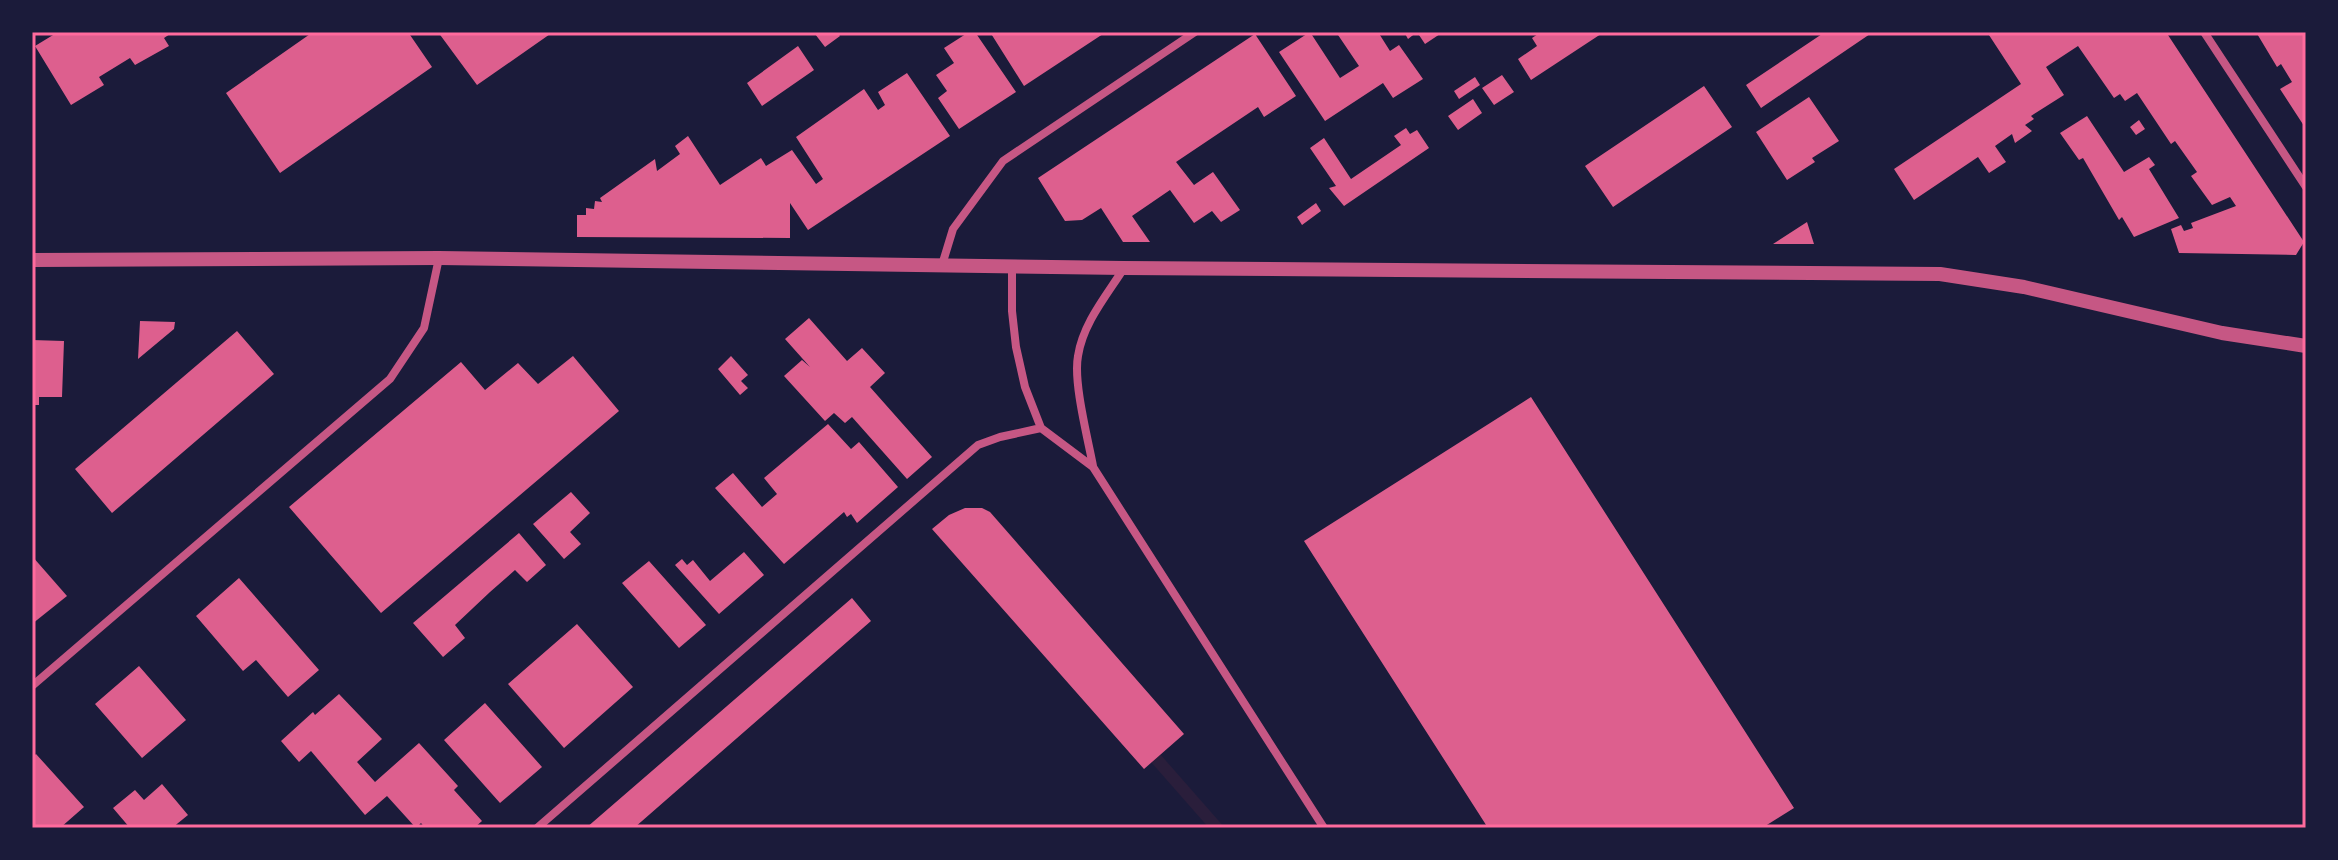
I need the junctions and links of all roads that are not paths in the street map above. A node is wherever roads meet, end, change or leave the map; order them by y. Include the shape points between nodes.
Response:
1 (1195, 32) edge
2 (2204, 32) edge
3 (2306, 187) edge
4 (439, 258) junction
5 (32, 260) edge
6 (942, 265) junction
7 (1012, 265) junction
8 (1124, 268) junction
9 (2306, 346) edge
10 (1041, 428) junction
11 (1093, 467) junction
12 (32, 686) edge
13 (537, 828) edge
14 (1324, 828) edge

1 - 6 street via 1003,161 953,229
2 - 3 street
4 - 5 street
4 - 6 street
4 - 12 street via 424,328 390,379
6 - 7 street
7 - 8 street
7 - 10 street via 1016,347
8 - 9 street via 1940,274
8 - 11 street via 1090,320 1077,357
10 - 11 street
10 - 13 street via 978,445
11 - 14 street

